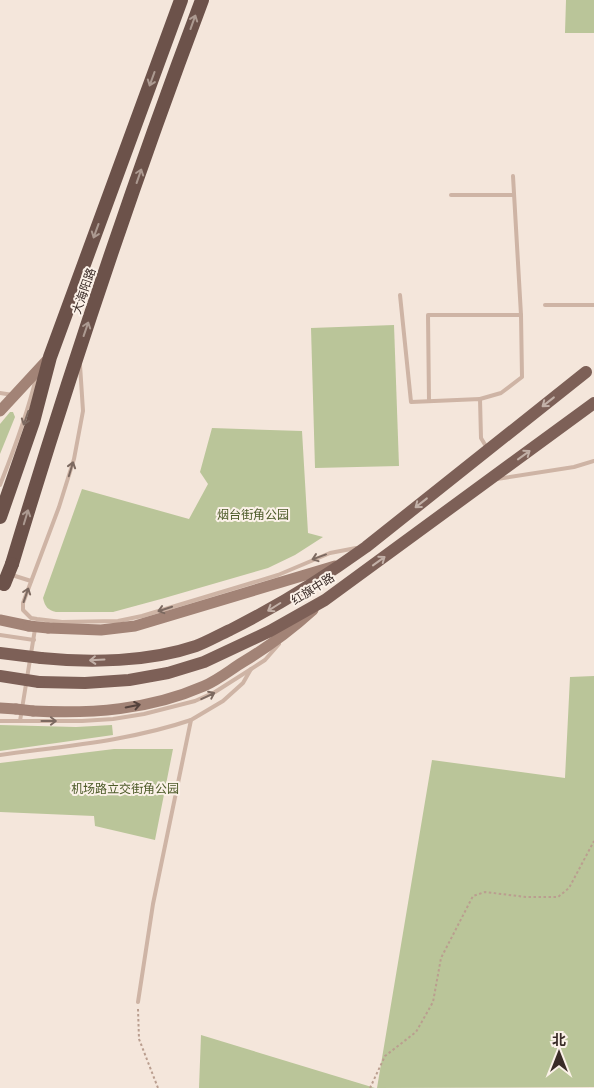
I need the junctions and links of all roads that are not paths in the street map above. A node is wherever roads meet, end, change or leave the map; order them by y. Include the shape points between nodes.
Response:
1 (181, 0) edge
2 (202, 0) edge
3 (513, 176) dead end
4 (452, 195) dead end
5 (514, 195) junction
6 (400, 295) dead end
7 (545, 305) dead end
8 (594, 305) edge
9 (521, 315) junction
10 (80, 349) junction
11 (50, 357) junction
12 (38, 371) junction
13 (586, 372) dead end
14 (0, 394) edge
15 (14, 395) junction
16 (480, 399) junction
17 (429, 401) junction
18 (594, 403) edge
19 (0, 410) edge
20 (488, 450) junction
21 (594, 461) edge
22 (488, 481) junction
23 (0, 486) edge
24 (0, 517) edge
25 (366, 547) junction
26 (342, 564) junction
27 (4, 578) edge
28 (31, 581) junction
29 (325, 600) junction
30 (0, 620) edge
31 (33, 622) junction
32 (290, 631) junction
33 (0, 635) edge
34 (34, 640) junction
35 (0, 654) edge
36 (251, 669) junction
37 (0, 676) edge
38 (0, 708) edge
39 (191, 720) junction
40 (0, 721) edge
41 (20, 721) junction
42 (0, 755) edge
43 (138, 1002) road end

1 -> 11 highway, 大海阳路
10 -> 2 highway, 大海阳路
3 - 5 lane
4 - 5 lane
5 - 9 lane
6 - 17 lane via 411,402
7 - 8 lane
9 - 16 lane via 522,377 501,393
9 - 17 lane via 428,315
27 -> 10 highway, 大海阳路
28 -> 10 lane via 74,459 83,411
11 - 12 main road
11 - 24 highway, 大海阳路 via 33,422
12 - 15 main road
12 -> 23 lane
13 -> 20 main road, 红旗中路
14 - 15 lane
15 - 19 main road
16 - 17 lane
16 - 20 lane via 481,438
22 -> 18 main road, 红旗中路
20 -> 25 main road, 红旗中路
21 - 22 lane
29 -> 22 main road, 红旗中路
25 - 26 main road, 红旗中路
25 -> 31 lane via 330,553 278,575 142,616 118,621
26 - 31 main road, bridge via 135,626 101,630 48,628
26 -> 35 main road, 红旗中路, bridge via 262,614 197,646 167,654 85,660
27 - 28 lane
31 -> 28 lane via 23,610
29 - 32 main road
29 - 37 main road, 红旗中路, bridge via 270,631 204,662 168,673 130,680 60,683
30 - 31 main road
31 - 34 lane
32 - 36 lane via 265,660
38 -> 32 main road, bridge via 72,713 112,710 181,695 206,686
33 - 34 lane
34 - 41 lane
36 - 39 lane via 243,683 223,701
41 -> 36 lane via 82,721 144,714 195,702
39 - 42 lane via 116,740
39 - 43 lane via 153,904
40 - 41 lane

